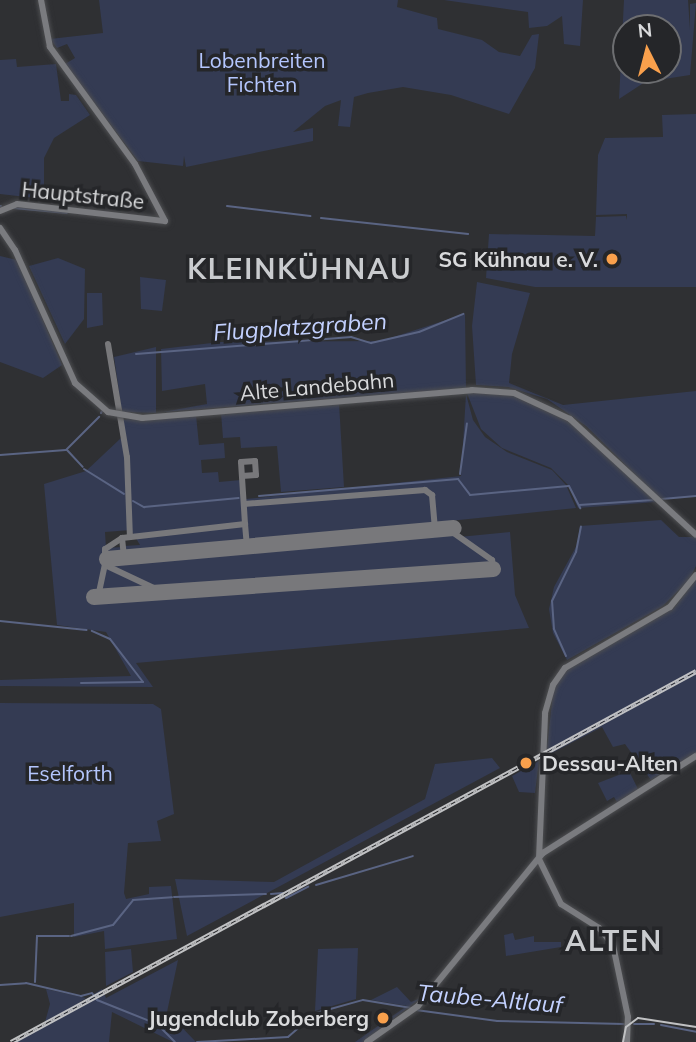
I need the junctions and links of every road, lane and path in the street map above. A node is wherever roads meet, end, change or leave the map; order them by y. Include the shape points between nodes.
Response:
1 (41, 0) edge
2 (0, 211) edge
3 (0, 228) edge
4 (696, 535) edge
5 (696, 575) edge
6 (696, 756) edge
7 (538, 843) junction
8 (549, 849) junction
9 (539, 857) junction
10 (367, 1042) edge
11 (627, 1042) edge

1 - 2 main road, Hauptstraße via 47,41 135,163 165,221 18,204
3 - 4 main road, Alte Landebahn via 14,246 75,383 108,412 142,418 453,391 506,391 537,400 564,415
5 - 7 main road via 670,607 582,655 553,685 543,728
6 - 8 main road
7 - 8 main road
7 - 9 main road
8 - 9 main road
9 - 10 main road via 414,1009
9 - 11 main road via 561,904 599,928 613,945 626,1008

